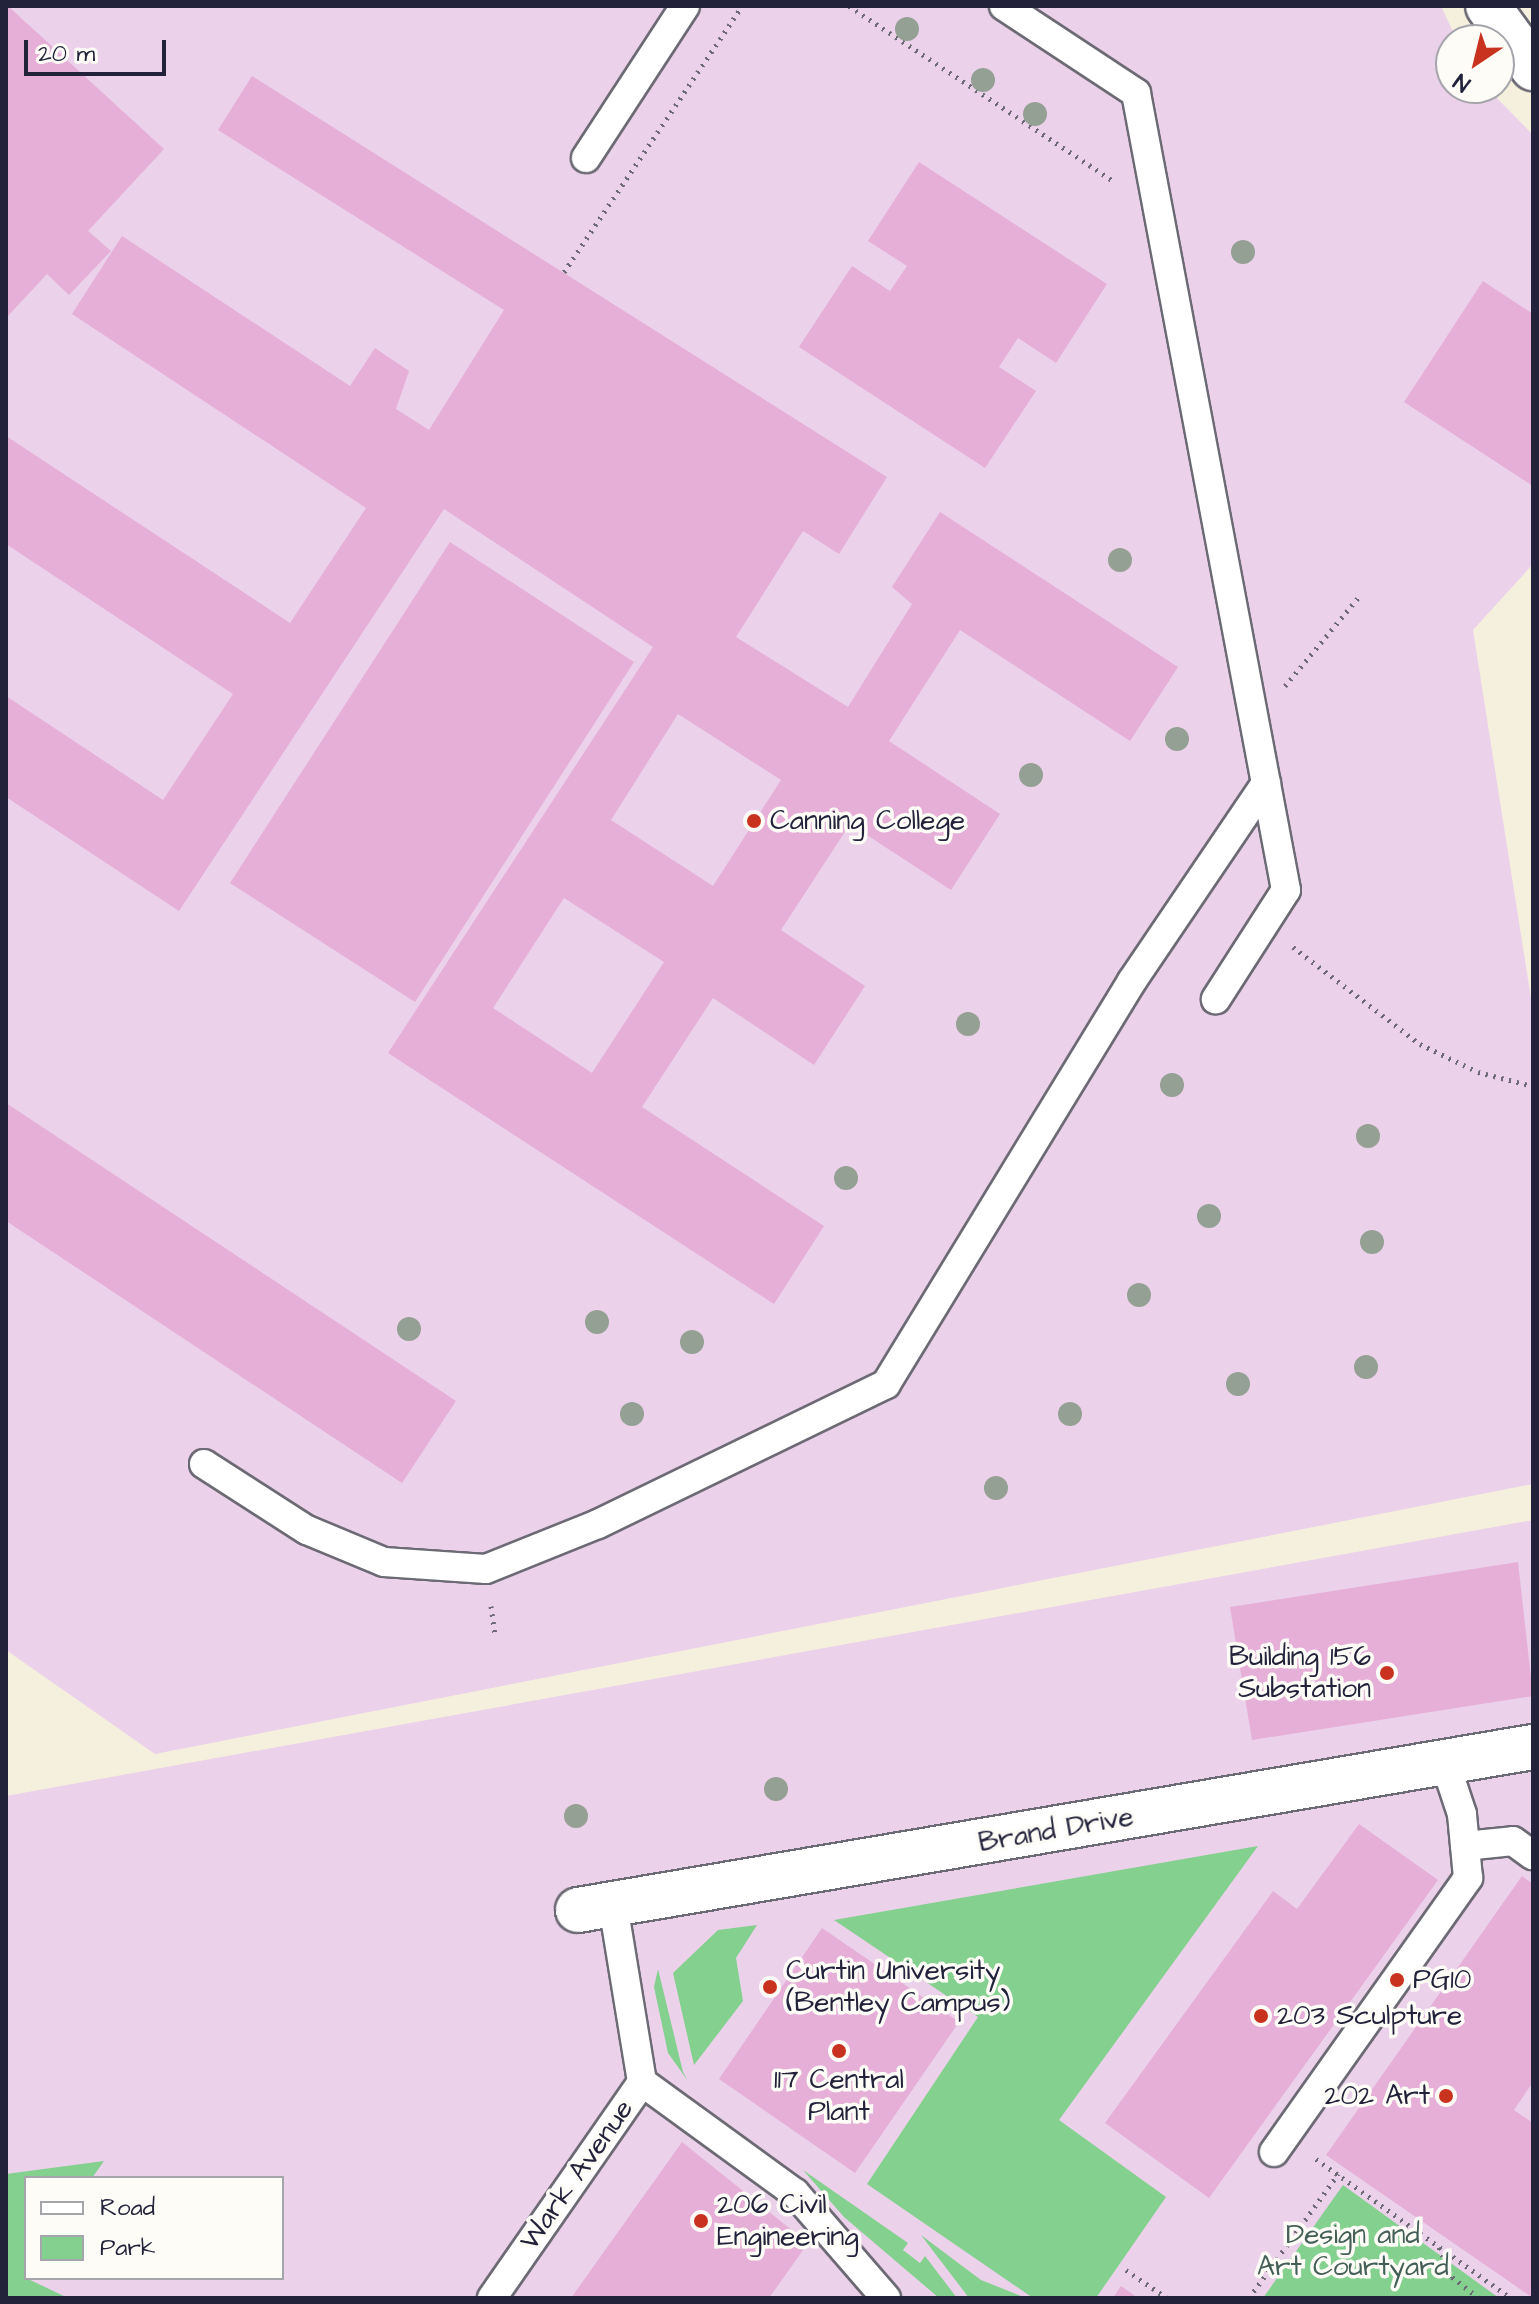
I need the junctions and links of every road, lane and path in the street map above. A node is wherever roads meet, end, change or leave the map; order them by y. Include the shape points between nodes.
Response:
1 (685, 6) edge
2 (742, 6) edge
3 (849, 6) edge
4 (1004, 6) edge
5 (1488, 6) edge
6 (1533, 68) edge
7 (586, 158) dead end
8 (1126, 190) dead end
9 (564, 272) dead end
10 (1361, 594) dead end
11 (1255, 723) junction
12 (1266, 783) junction
13 (1264, 925) junction
14 (1216, 999) dead end
15 (1533, 1086) edge
16 (204, 1464) dead end
17 (1533, 1747) edge
18 (1445, 1763) junction
19 (1465, 1846) junction
20 (1532, 1855) edge
21 (595, 1908) joint
22 (642, 2082) junction
23 (1323, 2145) dead end
24 (1274, 2152) dead end
25 (1338, 2174) junction
26 (1439, 2247) junction
27 (1126, 2270) dead end
28 (492, 2298) edge
29 (886, 2298) edge
30 (1167, 2298) edge
31 (1249, 2298) edge
32 (1479, 2298) edge
33 (1511, 2298) edge

1 - 7 lane
2 - 9 path
3 - 8 path
4 - 11 lane via 1136,93
5 - 6 street
10 - 11 path
11 - 12 lane
12 - 13 lane via 1286,890
12 - 16 lane via 1132,981 886,1384 598,1524 486,1569 384,1562 307,1530
13 - 14 lane
13 - 15 path via 1420,1044 1478,1072
17 - 18 street, Brand Drive
18 - 19 lane
18 - 21 street, Brand Drive
19 - 20 lane via 1513,1841
19 - 24 lane via 1468,1878
21 - 22 lane, Wark Avenue
22 - 28 lane, Wark Avenue
22 - 29 lane via 795,2193
23 - 25 path via 1314,2157
25 - 26 path
25 - 31 path
26 - 32 path via 1452,2277
26 - 33 path
27 - 30 path

